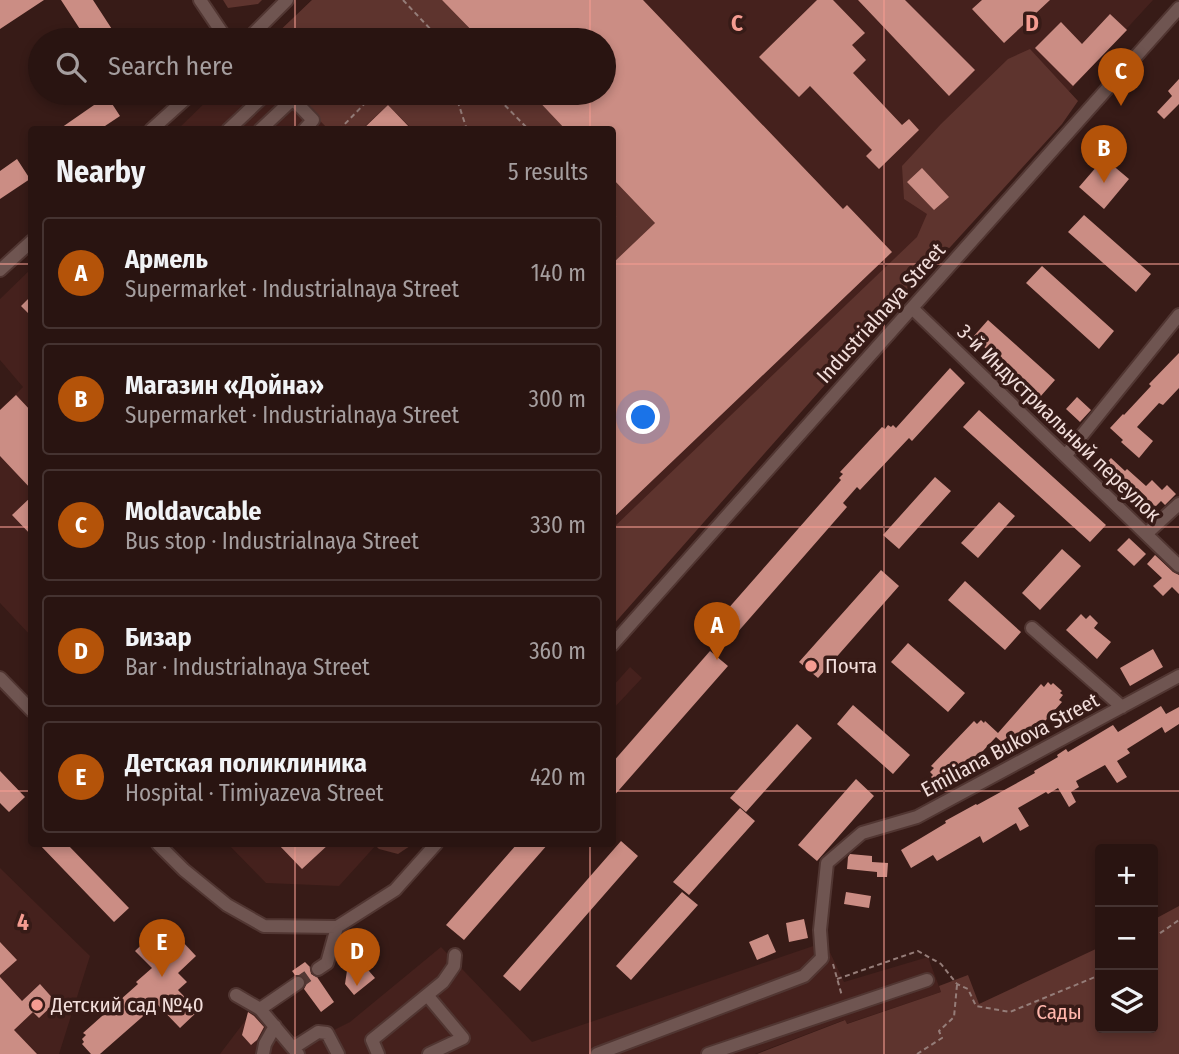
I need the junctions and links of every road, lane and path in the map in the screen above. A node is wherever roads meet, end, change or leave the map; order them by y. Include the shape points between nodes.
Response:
1 (200, 0) edge
2 (287, 0) edge
3 (402, 0) edge
4 (1179, 8) edge
5 (219, 28) edge
6 (259, 28) edge
7 (429, 28) edge
8 (179, 105) edge
9 (254, 105) edge
10 (282, 105) edge
11 (299, 105) edge
12 (363, 105) edge
13 (459, 105) edge
14 (505, 105) edge
15 (155, 126) edge
16 (232, 126) edge
17 (264, 126) edge
18 (308, 126) edge
19 (343, 126) edge
20 (466, 126) edge
21 (525, 126) edge
22 (28, 245) edge
23 (0, 270) edge
24 (912, 308) junction
25 (1179, 315) edge
26 (1066, 455) junction
27 (1179, 504) edge
28 (1146, 534) junction
29 (1179, 566) edge
30 (1032, 628) dead end
31 (616, 641) edge
32 (1179, 676) edge
33 (0, 678) edge
34 (28, 707) edge
35 (1122, 707) junction
36 (161, 847) edge
37 (433, 847) edge
38 (1179, 920) edge
39 (337, 927) junction
40 (1158, 934) edge
41 (455, 955) dead end
42 (834, 966) dead end
43 (318, 969) tunnel mouth
44 (1095, 977) edge
45 (837, 979) junction
46 (927, 980) dead end
47 (298, 983) tunnel mouth
48 (957, 984) junction
49 (236, 995) dead end
50 (427, 995) junction
51 (845, 1007) junction
52 (260, 1009) junction
53 (275, 1026) junction
54 (296, 1051) edge
55 (263, 1054) edge
56 (338, 1054) edge
57 (378, 1054) edge
58 (429, 1054) edge
59 (597, 1054) edge
60 (708, 1054) edge
61 (917, 1054) edge

1 - 5 street
2 - 6 street
3 - 7 path
4 - 24 street, Industrialnaya Street
8 - 15 street
9 - 16 street
10 - 17 street
11 - 18 street via 313,120
12 - 19 path
13 - 20 path
14 - 21 path
22 - 23 street
24 - 26 street, 3-й Индустриальный переулок
24 - 31 street, Industrialnaya Street
25 - 26 street
26 - 28 street, 3-й Индустриальный переулок
27 - 28 street
28 - 29 street, 3-й Индустриальный переулок
30 - 35 street, Emiliana Bukova Street
32 - 35 street, Emiliana Bukova Street
33 - 34 street
35 - 59 street, Emiliana Bukova Street via 917,817 862,833 827,863 822,958 804,976
36 - 39 street via 227,905 264,926
37 - 39 street via 395,890
38 - 40 path
39 - 43 street via 327,962
41 - 50 street via 454,967
42 - 45 path
44 - 48 path via 1010,1012 976,1006 968,989
45 - 48 path via 918,951 941,964
45 - 51 path
46 - 51 street
47 - 52 street
48 - 61 path via 954,1017 939,1031 942,1038
49 - 52 street
50 - 57 street via 372,1040
50 - 58 street via 463,1038
51 - 60 street
52 - 53 street
53 - 54 street
53 - 55 street
54 - 56 street via 318,1032 327,1033

